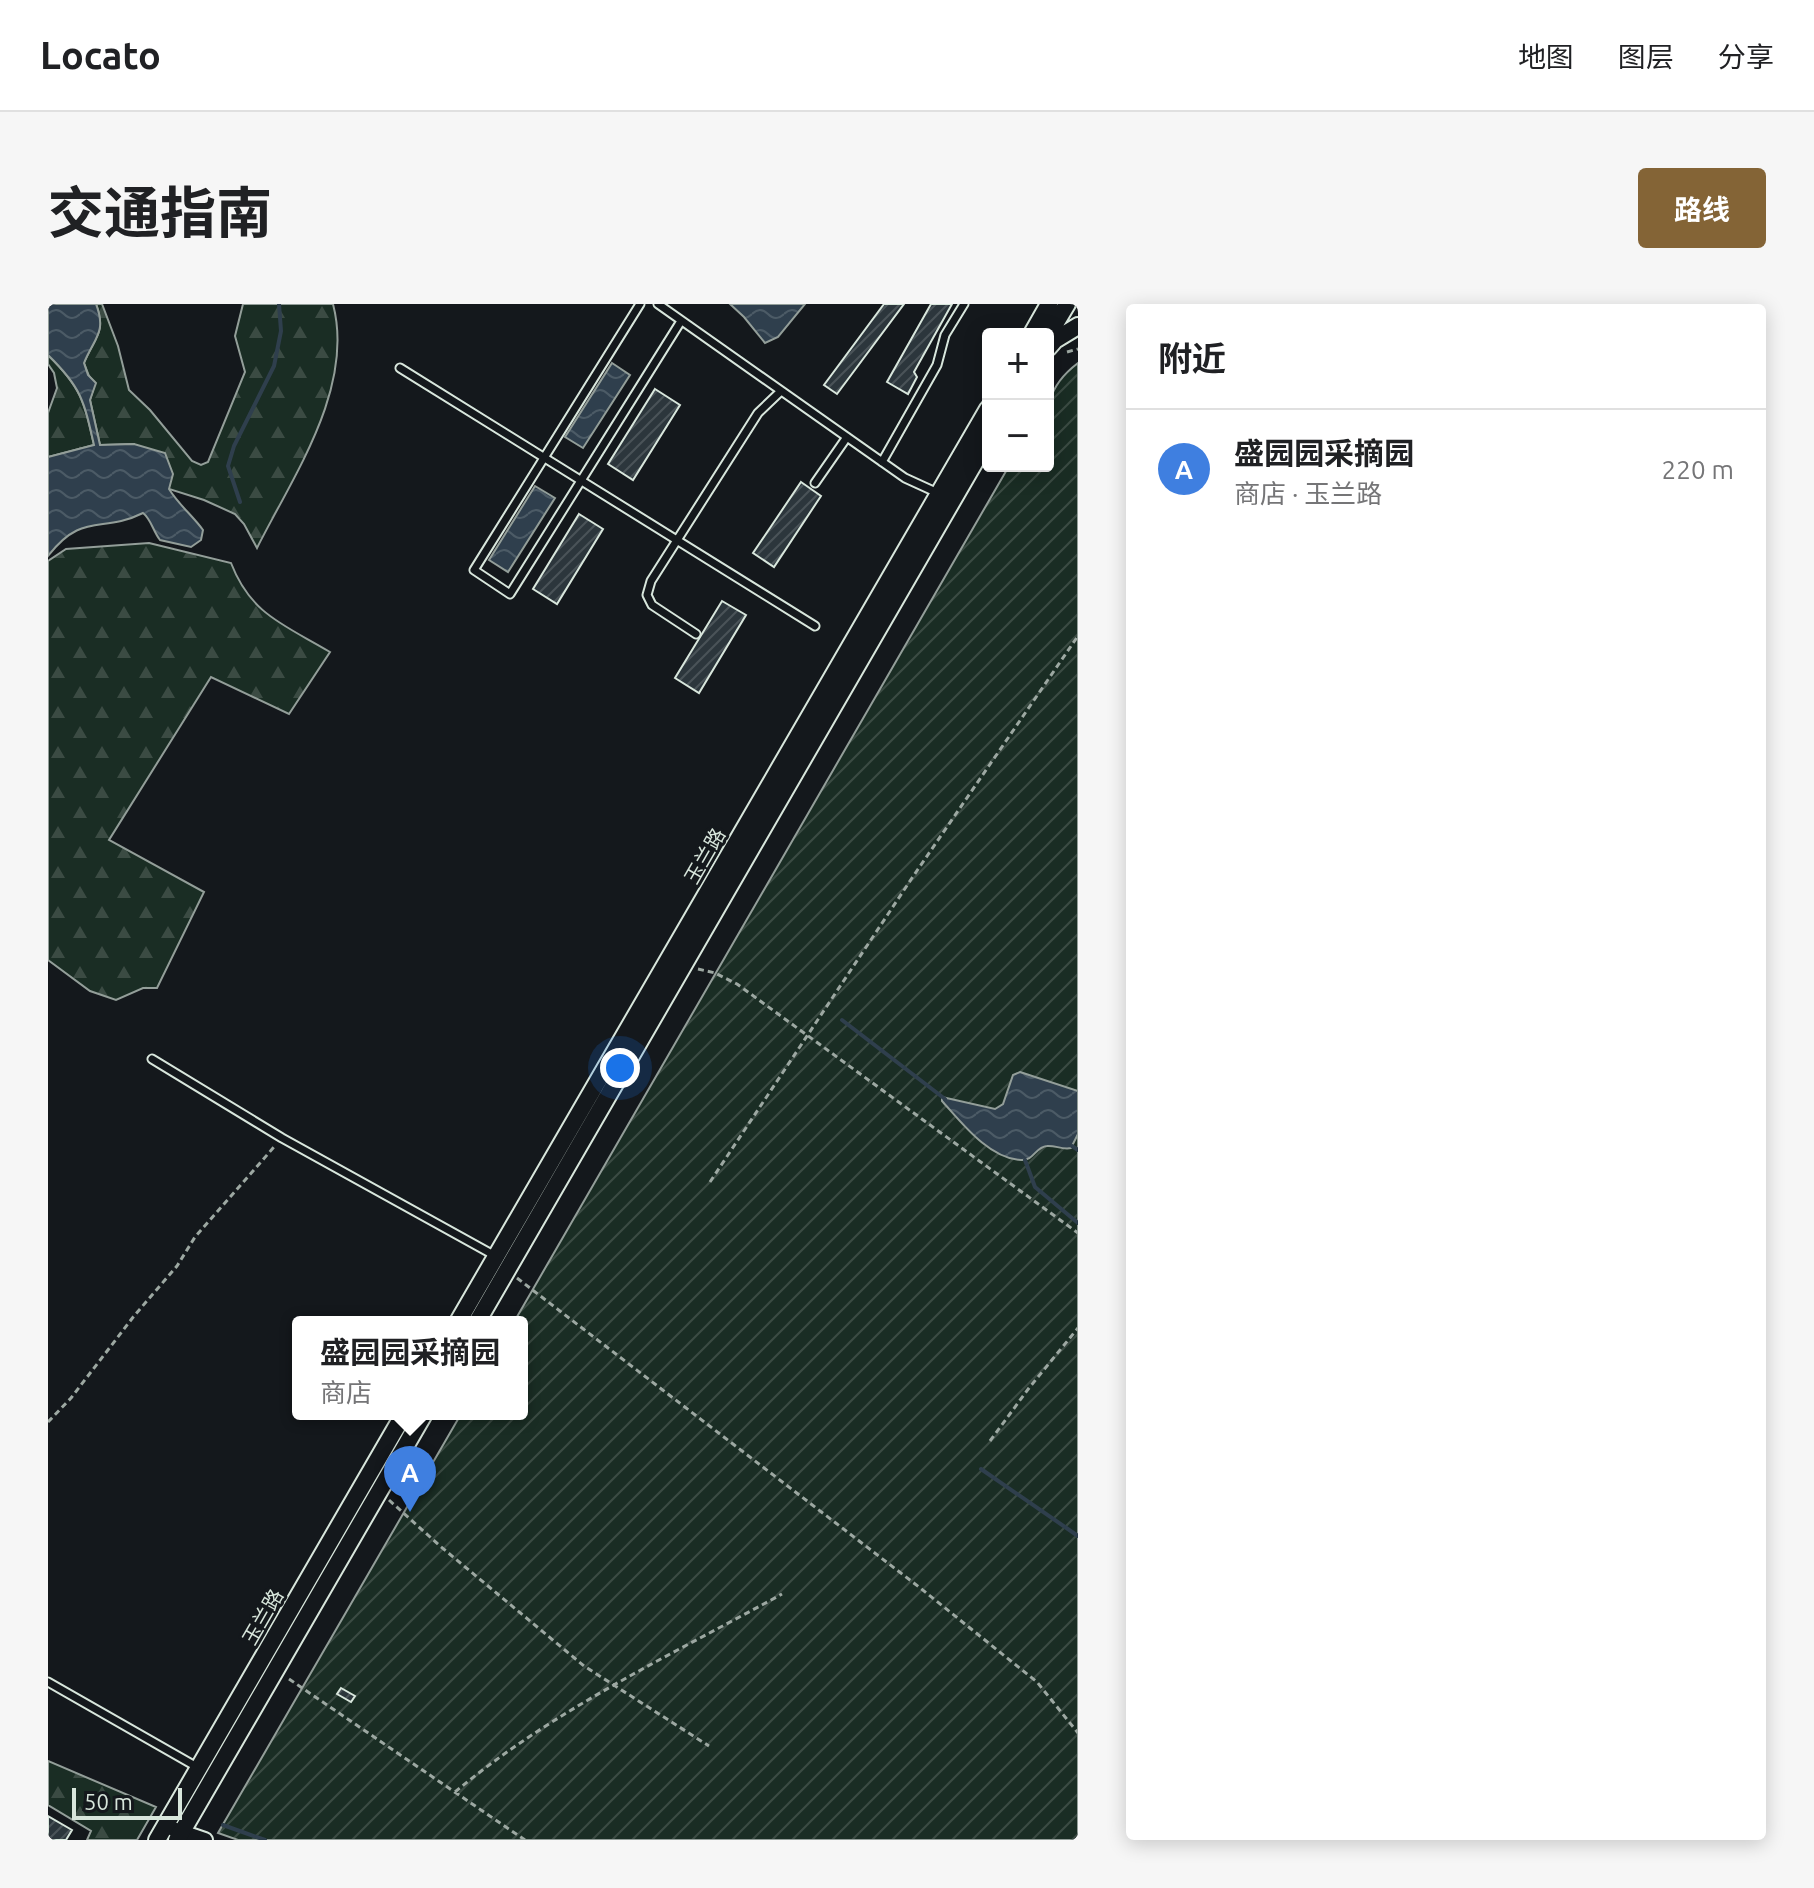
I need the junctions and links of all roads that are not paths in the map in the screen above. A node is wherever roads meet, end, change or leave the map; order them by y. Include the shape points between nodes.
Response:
1 (640, 304) edge
2 (658, 304) edge
3 (964, 304) edge
4 (1035, 304) edge
5 (1049, 304) edge
6 (1067, 304) edge
7 (681, 321) junction
8 (1078, 326) edge
9 (1027, 328) edge
10 (1035, 328) edge
11 (1053, 328) edge
12 (1054, 341) edge
13 (400, 368) dead end
14 (781, 391) junction
15 (982, 421) edge
16 (847, 437) junction
17 (982, 447) edge
18 (544, 458) junction
19 (882, 462) junction
20 (581, 481) junction
21 (815, 483) dead end
22 (946, 496) junction
23 (677, 540) junction
24 (815, 626) dead end
25 (696, 634) dead end
26 (152, 1059) dead end
27 (500, 1265) junction
28 (462, 1316) edge
29 (479, 1316) edge
30 (401, 1420) edge
31 (421, 1420) edge
32 (48, 1682) edge
33 (199, 1768) junction
34 (170, 1834) edge
35 (205, 1840) edge

1 - 18 lane
2 - 7 lane
3 - 19 lane via 945,335 937,365
4 - 9 street
5 - 10 street
6 - 11 street
7 - 14 lane
7 - 20 lane
8 - 12 street
13 - 18 lane
14 - 16 lane
14 - 23 lane via 758,413
15 - 22 street, 玉兰路
16 - 19 lane
16 - 21 lane
17 - 22 street, 玉兰路
18 - 20 lane
18 - 20 lane via 474,570 510,594
19 - 22 lane
20 - 23 lane
22 - 27 street, 玉兰路
22 - 27 street, 玉兰路 via 683,966
23 - 24 lane
23 - 25 lane via 647,595 652,605
26 - 27 lane via 490,1253
27 - 28 street, 玉兰路
27 - 29 street, 玉兰路
30 - 33 street, 玉兰路
31 - 34 street, 玉兰路 via 276,1670
32 - 33 lane
33 - 34 street, 玉兰路
34 - 35 street

